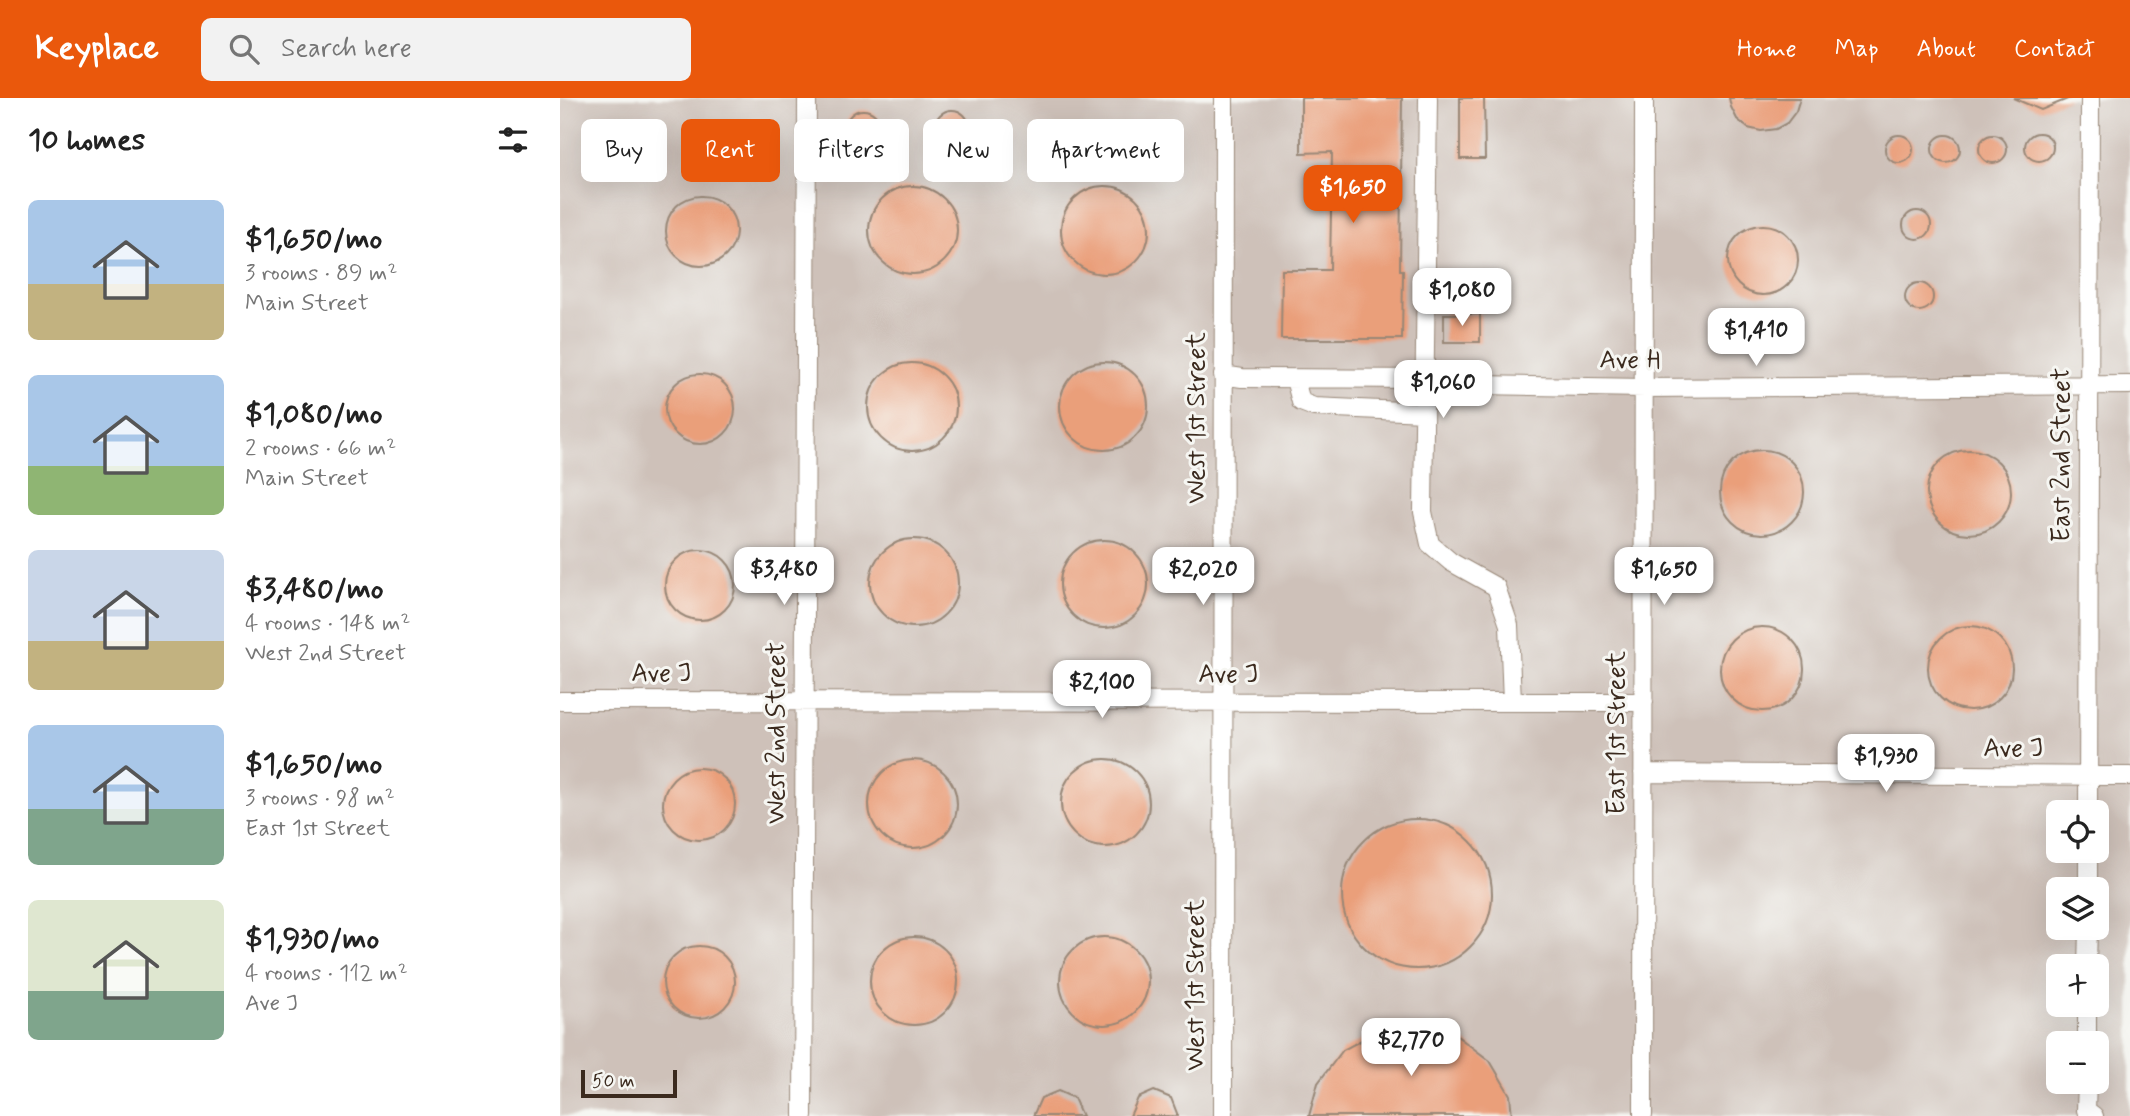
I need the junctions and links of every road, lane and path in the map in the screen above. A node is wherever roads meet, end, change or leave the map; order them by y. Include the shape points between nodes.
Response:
1 (807, 98) edge
2 (1224, 98) edge
3 (1428, 98) edge
4 (1644, 98) edge
5 (2090, 98) edge
6 (1223, 375) junction
7 (1295, 379) junction
8 (1425, 382) junction
9 (2087, 385) junction
10 (2130, 385) edge
11 (1645, 388) junction
12 (1424, 412) junction
13 (560, 701) edge
14 (803, 701) junction
15 (1222, 701) junction
16 (1512, 702) junction
17 (1644, 702) junction
18 (1643, 773) junction
19 (2089, 776) junction
20 (2130, 776) edge
21 (2088, 800) edge
22 (2088, 1094) edge
23 (2089, 1114) edge
24 (803, 1116) edge
25 (1223, 1116) edge
26 (1643, 1116) edge

1 - 14 street, West 2nd Street
2 - 6 street, West 1st Street
3 - 8 street
4 - 11 street, East 1st Street
5 - 9 street, East 2nd Street
6 - 7 street, Ave H
6 - 15 street, West 1st Street
7 - 8 street, Ave H
7 - 12 street via 1301,402 1314,407
8 - 11 street, Ave H
8 - 12 street
9 - 10 street, Ave H
9 - 11 street, Ave H
9 - 19 street, East 2nd Street
11 - 17 street, East 1st Street
12 - 16 street via 1423,512 1430,544 1451,562 1496,587 1509,625
13 - 14 street, Ave J
14 - 15 street, Ave J
14 - 24 street, West 2nd Street
15 - 16 street, Ave J
15 - 25 street, West 1st Street
16 - 17 street, Ave J
17 - 18 street, East 1st Street
18 - 19 street, Ave J
18 - 26 street, East 1st Street
19 - 20 street, Ave J
19 - 21 street, East 2nd Street
22 - 23 street

